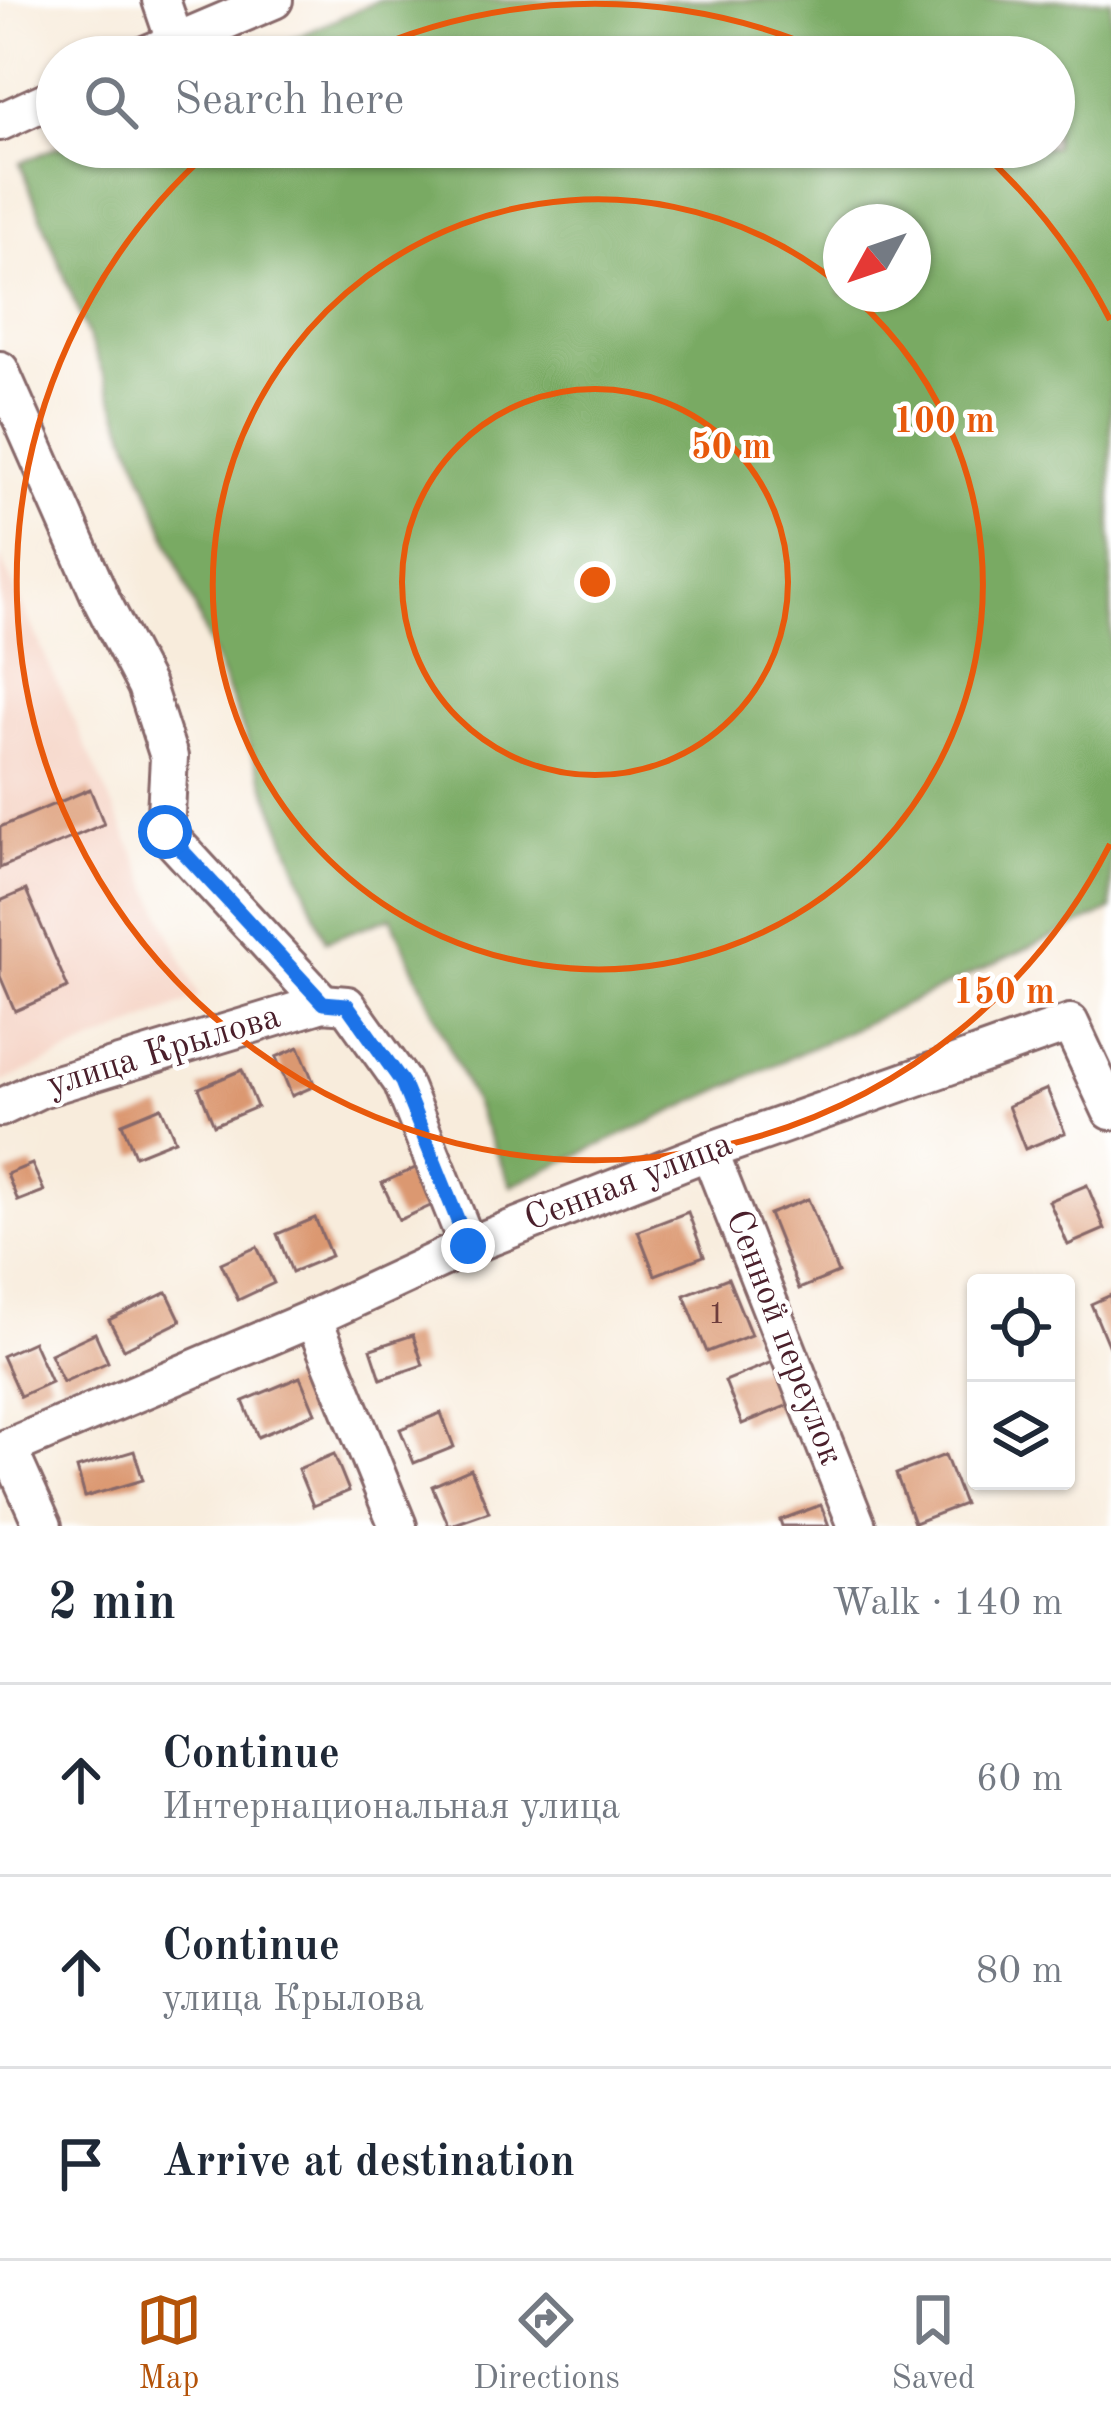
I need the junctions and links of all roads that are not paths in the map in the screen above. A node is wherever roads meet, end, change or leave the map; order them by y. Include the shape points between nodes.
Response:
1 (161, 0) edge
2 (274, 0) edge
3 (174, 36) edge
4 (186, 36) edge
5 (36, 106) edge
6 (0, 122) edge
7 (0, 370) edge
8 (323, 1003) junction
9 (0, 1108) edge
10 (1111, 1111) edge
11 (710, 1151) junction
12 (468, 1246) junction
13 (313, 1318) junction
14 (4, 1450) edge
15 (44, 1526) edge
16 (398, 1526) edge
17 (856, 1526) edge

1 - 3 street
2 - 4 street
5 - 6 street
7 - 8 street via 146,686 169,757 165,832
8 - 9 street, улица Крылова
8 - 12 street, улица Крылова via 347,1005 402,1082
10 - 11 street, Сенная улица via 1070,1023
11 - 12 street, Сенная улица
11 - 17 street, Сенной переулок
12 - 13 street, Сенная улица
13 - 14 street, Сенная улица
13 - 16 street
14 - 15 street

